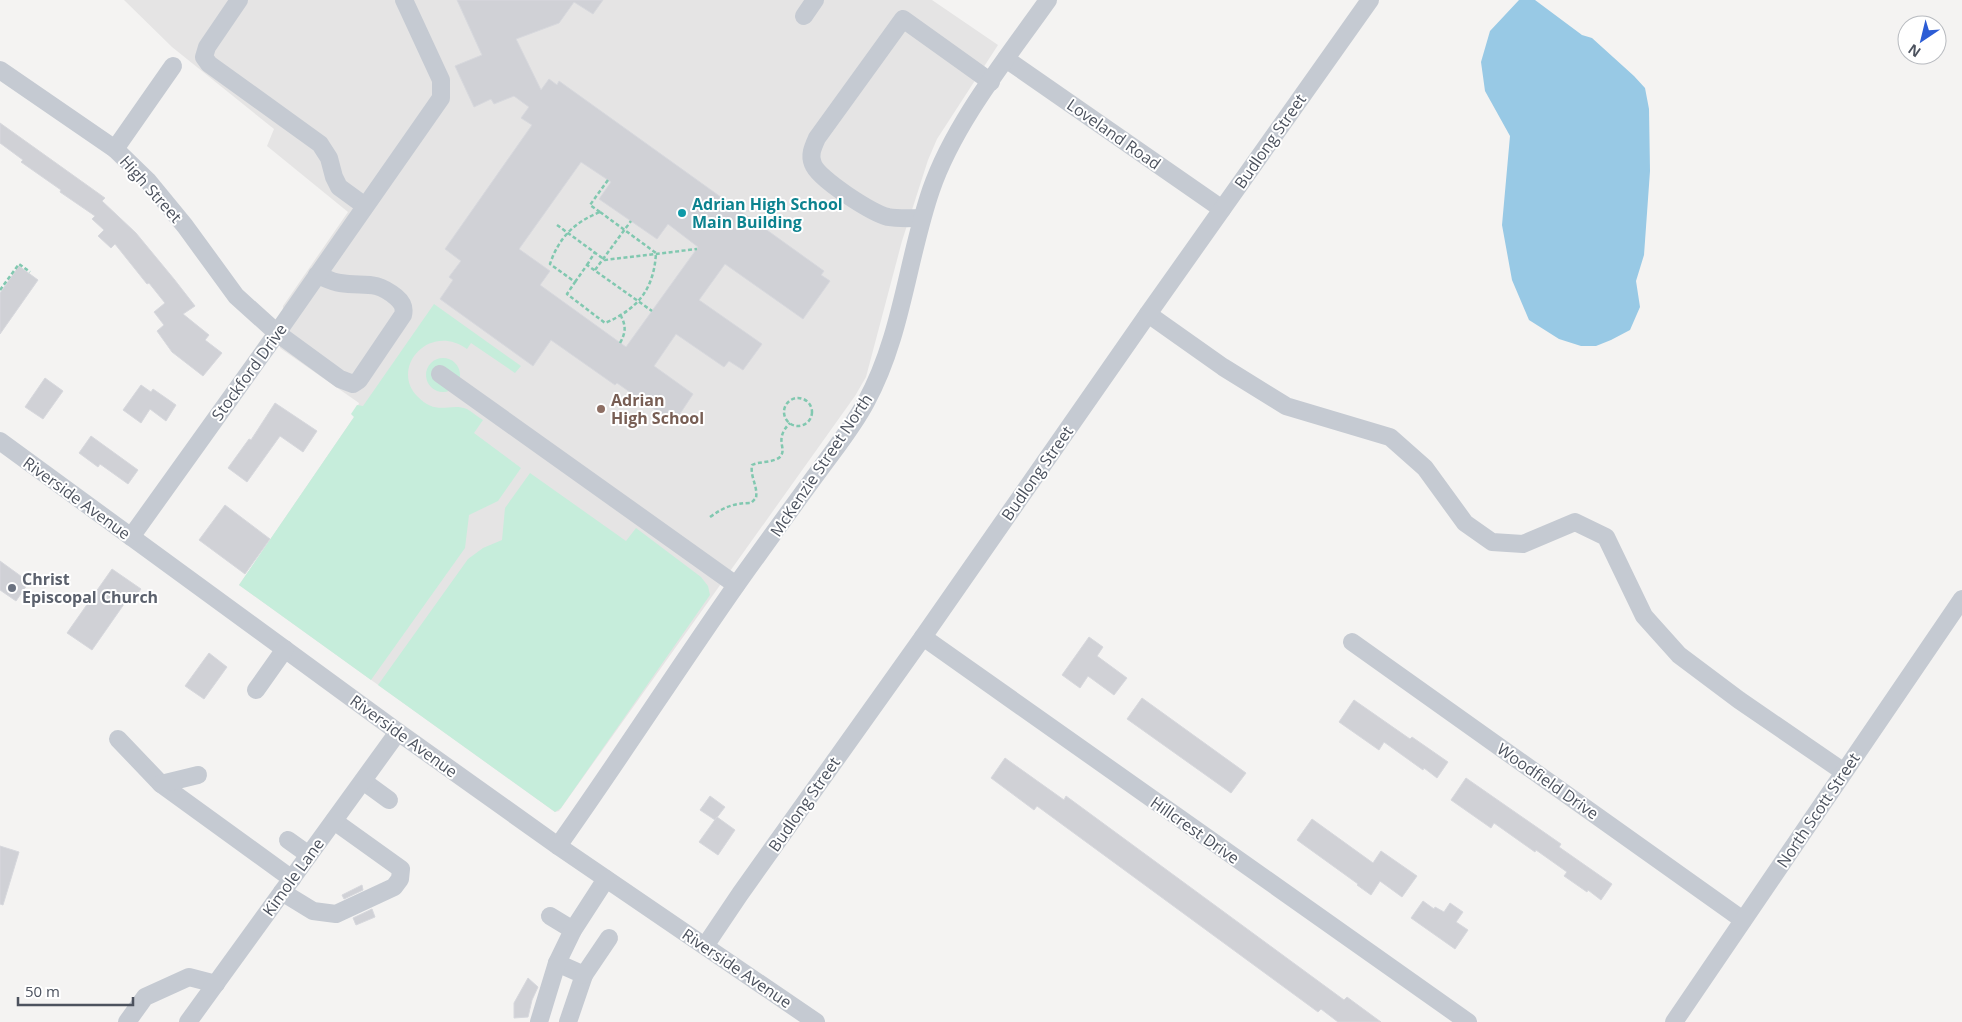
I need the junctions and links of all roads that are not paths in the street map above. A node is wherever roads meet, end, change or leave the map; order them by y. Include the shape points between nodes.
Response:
1 (239, 0) edge
2 (404, 0) edge
3 (816, 0) edge
4 (1048, 0) edge
5 (1370, 0) edge
6 (804, 16) dead end
7 (1006, 59) junction
8 (172, 66) dead end
9 (0, 70) edge
10 (991, 82) junction
11 (114, 149) junction
12 (365, 206) junction
13 (1222, 209) junction
14 (922, 218) junction
15 (317, 275) junction
16 (1148, 314) junction
17 (277, 333) junction
18 (440, 374) dead end
19 (0, 441) edge
20 (131, 537) junction
21 (736, 585) junction
22 (1962, 599) edge
23 (923, 637) junction
24 (1352, 642) dead end
25 (284, 649) junction
26 (256, 690) dead end
27 (398, 732) junction
28 (118, 739) dead end
29 (1844, 772) junction
30 (198, 775) dead end
31 (362, 781) junction
32 (161, 784) junction
33 (389, 800) dead end
34 (334, 821) junction
35 (288, 840) dead end
36 (558, 846) junction
37 (309, 855) junction
38 (606, 878) junction
39 (287, 885) junction
40 (550, 916) dead end
41 (1743, 920) junction
42 (573, 930) junction
43 (609, 938) dead end
44 (705, 946) junction
45 (557, 963) junction
46 (584, 975) junction
47 (216, 984) junction
48 (127, 1022) edge
49 (188, 1022) edge
50 (538, 1022) edge
51 (568, 1022) edge
52 (816, 1022) edge
53 (1468, 1022) edge
54 (1674, 1022) edge

1 - 12 street via 207,47 204,57 209,64 320,144 340,187
2 - 12 street, Stockford Drive via 442,80 441,98
3 - 6 street
4 - 7 street, McKenzie Street North
5 - 13 street, Budlong Street
7 - 10 street, McKenzie Street North
7 - 13 street, Loveland Road
8 - 11 street
9 - 11 street, High Street
10 - 14 street, McKenzie Street North via 946,154
10 - 14 street via 902,19 817,138 812,149 813,166 829,181 868,210 886,217
11 - 17 street, High Street via 153,187 236,296
12 - 15 street, Stockford Drive
13 - 16 street, Budlong Street
14 - 21 street, McKenzie Street North via 906,289 882,370 865,405
15 - 17 street, Stockford Drive
15 - 17 street, High Street via 342,283 380,286 401,302 403,315 353,384 340,379
16 - 23 street, Budlong Street
16 - 29 street via 1286,406 1390,437 1425,468 1465,522 1492,542 1523,544 1575,522 1606,537 1644,616 1679,655
17 - 20 street, Stockford Drive
18 - 21 street
19 - 20 street, Riverside Avenue
20 - 25 street, Riverside Avenue
21 - 36 street, McKenzie Street North
22 - 29 street, North Scott Street
23 - 44 street, Budlong Street
23 - 53 street, Hillcrest Drive
24 - 41 street, Woodfield Drive
25 - 26 street
25 - 27 street, Riverside Avenue
27 - 31 street, Kimole Lane
27 - 36 street, Riverside Avenue
28 - 32 street
29 - 41 street, North Scott Street
30 - 32 street
31 - 33 street
31 - 34 street, Kimole Lane
32 - 39 street
34 - 37 street, Kimole Lane
34 - 39 street via 401,868 400,879 394,887 336,914 313,912
35 - 37 street
36 - 38 street, Riverside Avenue
37 - 39 street, Kimole Lane
38 - 42 street
38 - 44 street, Riverside Avenue
39 - 47 street, Kimole Lane
40 - 42 street
41 - 54 street, North Scott Street
42 - 45 street
43 - 46 street
44 - 52 street, Riverside Avenue
45 - 46 street
45 - 50 street
46 - 51 street
47 - 48 street via 189,978 145,997
47 - 49 street, Kimole Lane

